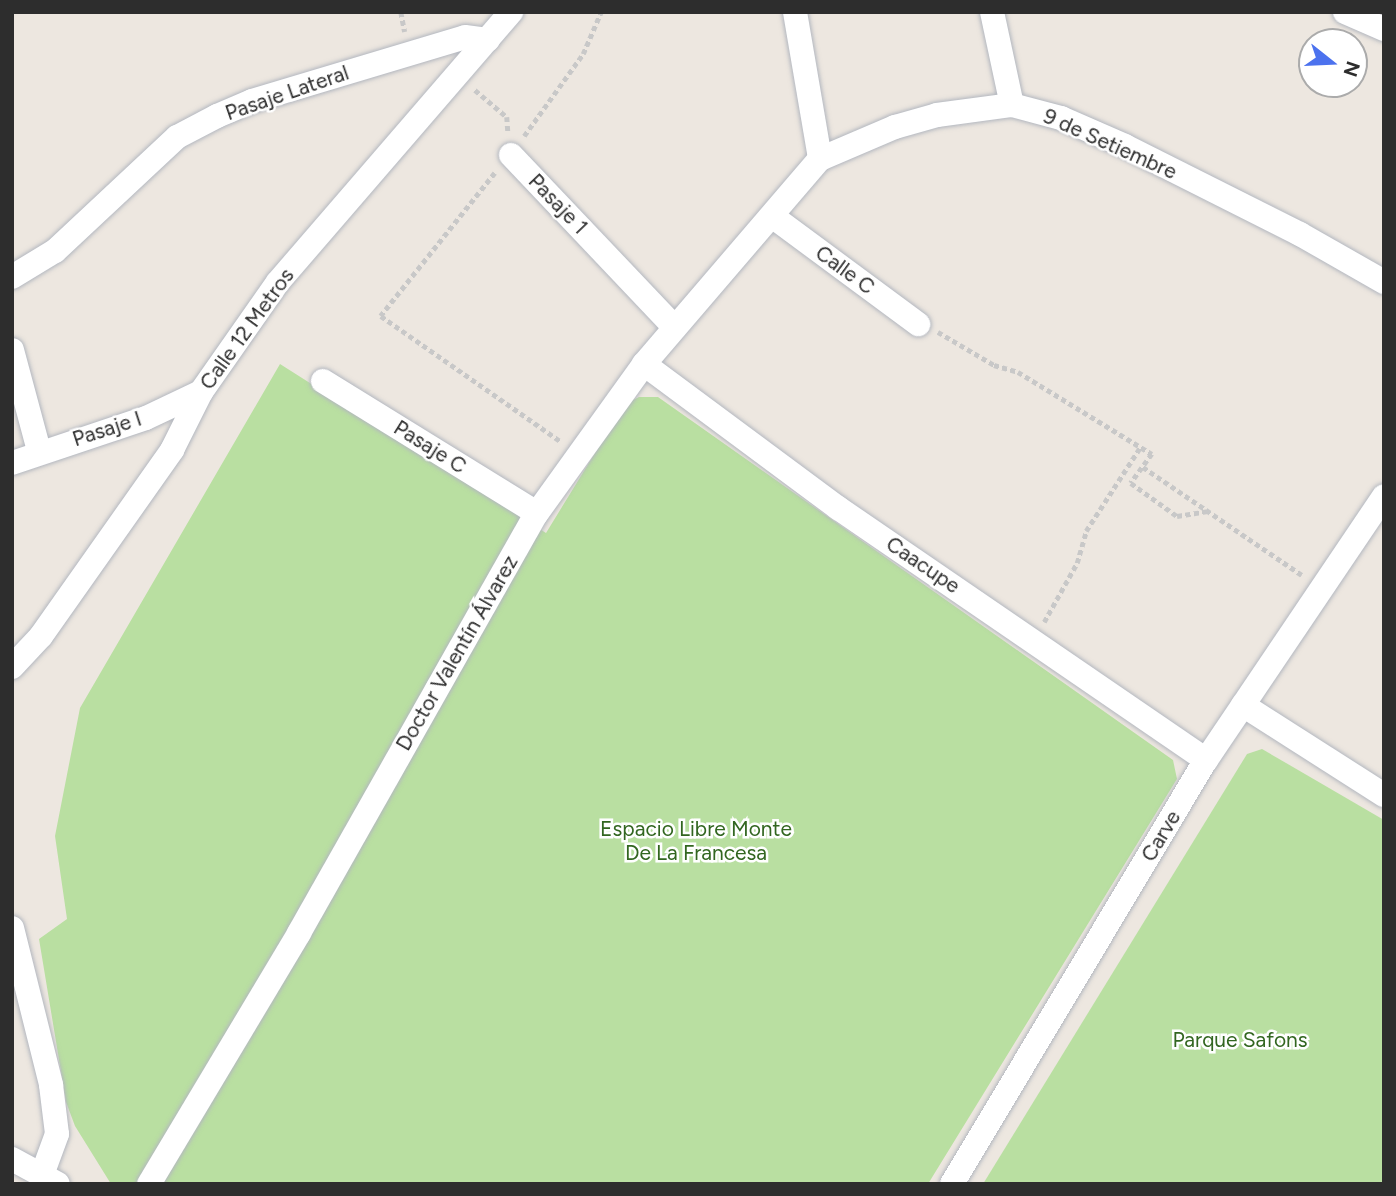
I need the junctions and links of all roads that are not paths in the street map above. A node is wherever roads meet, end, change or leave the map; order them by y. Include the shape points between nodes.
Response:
1 (511, 12) edge
2 (795, 12) edge
3 (992, 12) edge
4 (1345, 12) edge
5 (1384, 29) edge
6 (488, 40) junction
7 (1012, 105) junction
8 (511, 155) road end
9 (820, 159) junction
10 (772, 216) junction
11 (12, 277) edge
12 (1384, 282) edge
13 (918, 324) road end
14 (674, 327) junction
15 (12, 350) edge
16 (644, 364) junction
17 (323, 381) dead end
18 (201, 392) junction
19 (39, 451) junction
20 (12, 463) edge
21 (1384, 496) edge
22 (537, 513) junction
23 (12, 667) edge
24 (1243, 705) junction
25 (1206, 760) junction
26 (1384, 795) edge
27 (12, 928) edge
28 (12, 1159) edge
29 (51, 1178) edge
30 (149, 1184) edge
31 (952, 1184) edge

1 - 6 street, Calle 12 Metros
2 - 9 street
3 - 7 street
4 - 5 street
6 - 11 street, Pasaje Lateral via 465,37 252,101 217,116 177,137 55,251
6 - 18 street, Calle 12 Metros via 338,208
7 - 9 street, 9 de Setiembre via 937,115 895,127
7 - 12 street, 9 de Setiembre via 1061,118 1125,146
8 - 14 street, Pasaje 1
9 - 10 street, Doctor Valentín Álvarez
10 - 13 street, Calle C
10 - 14 street, Doctor Valentín Álvarez
14 - 16 street, Doctor Valentín Álvarez
15 - 19 street
16 - 22 street, Doctor Valentín Álvarez
16 - 25 street, Caacupe via 838,508
17 - 22 street, Pasaje C
18 - 19 street, Pasaje I via 146,418
18 - 23 street, Calle 12 Metros via 172,450 41,636
19 - 20 street, Pasaje I
21 - 24 street, Carve
22 - 30 street, Doctor Valentín Álvarez via 299,933
24 - 25 street, Carve
24 - 26 street
25 - 31 street, Carve
27 - 29 street via 51,1085 57,1134
28 - 29 street

